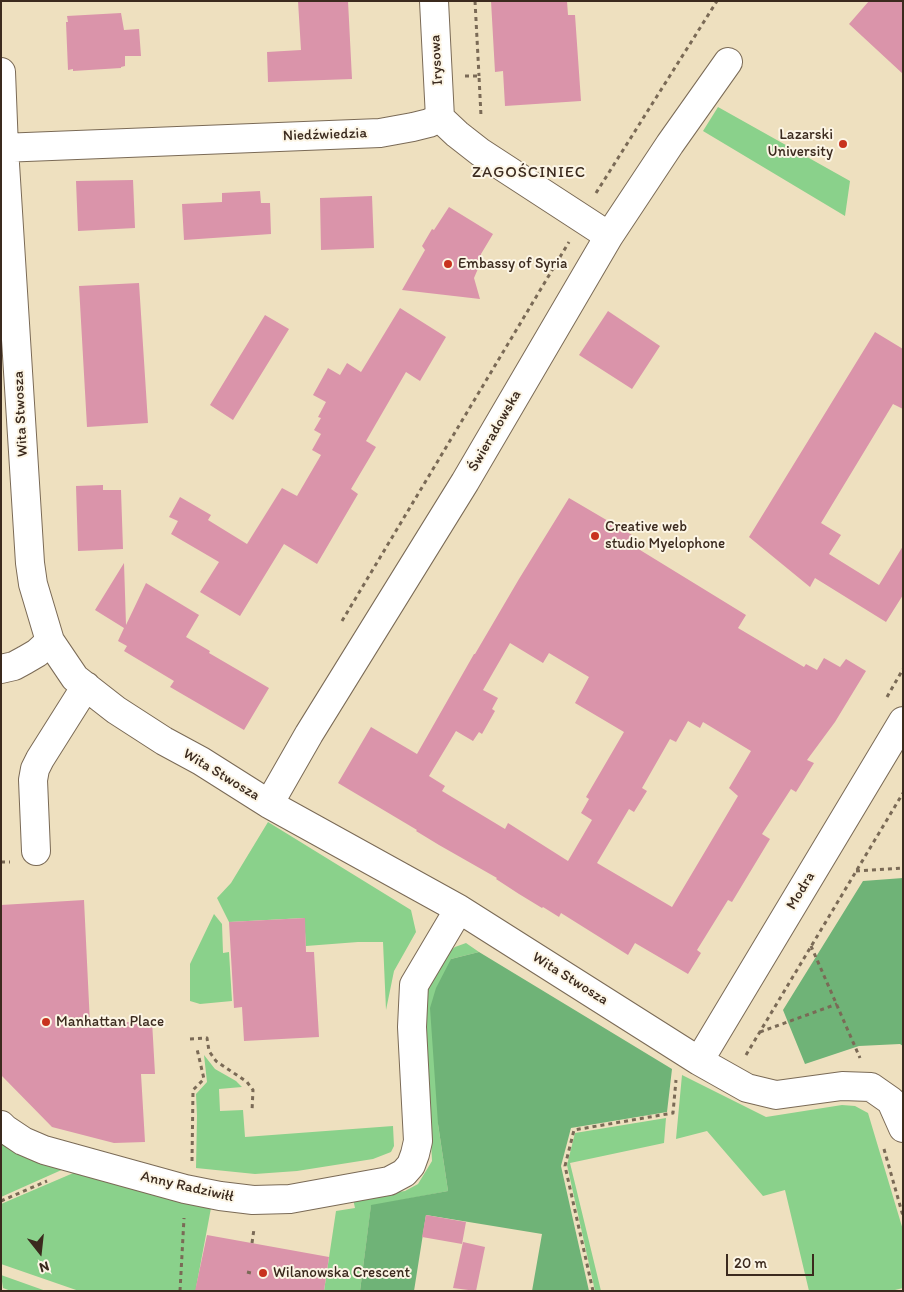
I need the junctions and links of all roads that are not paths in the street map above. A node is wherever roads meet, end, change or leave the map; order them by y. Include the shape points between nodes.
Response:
1 (434, 1) edge
2 (728, 62) dead end
3 (1, 72) edge
4 (440, 118) junction
5 (3, 148) edge
6 (610, 236) junction
7 (50, 641) junction
8 (1, 669) edge
9 (86, 686) junction
10 (903, 721) edge
11 (270, 804) junction
12 (36, 851) dead end
13 (459, 909) junction
14 (694, 1057) junction
15 (1, 1124) edge
16 (903, 1128) edge

1 - 4 street, Irysowa
2 - 6 street, Świeradowska
3 - 5 street, Wita Stwosza
4 - 5 street, Niedźwiedzia via 380,133
4 - 6 street via 480,152
5 - 7 street, Wita Stwosza via 30,563
6 - 11 street, Świeradowska
7 - 8 street via 25,660
7 - 9 street, Wita Stwosza via 76,678
9 - 11 street, Wita Stwosza via 156,736
9 - 12 street via 35,769
10 - 14 street, Modra
11 - 13 street, Wita Stwosza
13 - 14 street, Wita Stwosza
13 - 15 street, Anny Radziwiłł via 414,985 412,1027 418,1141 411,1165 389,1181 290,1199 253,1200 220,1196 44,1150 23,1141
14 - 16 street, Wita Stwosza via 747,1088 776,1095 842,1086 871,1087 891,1101

